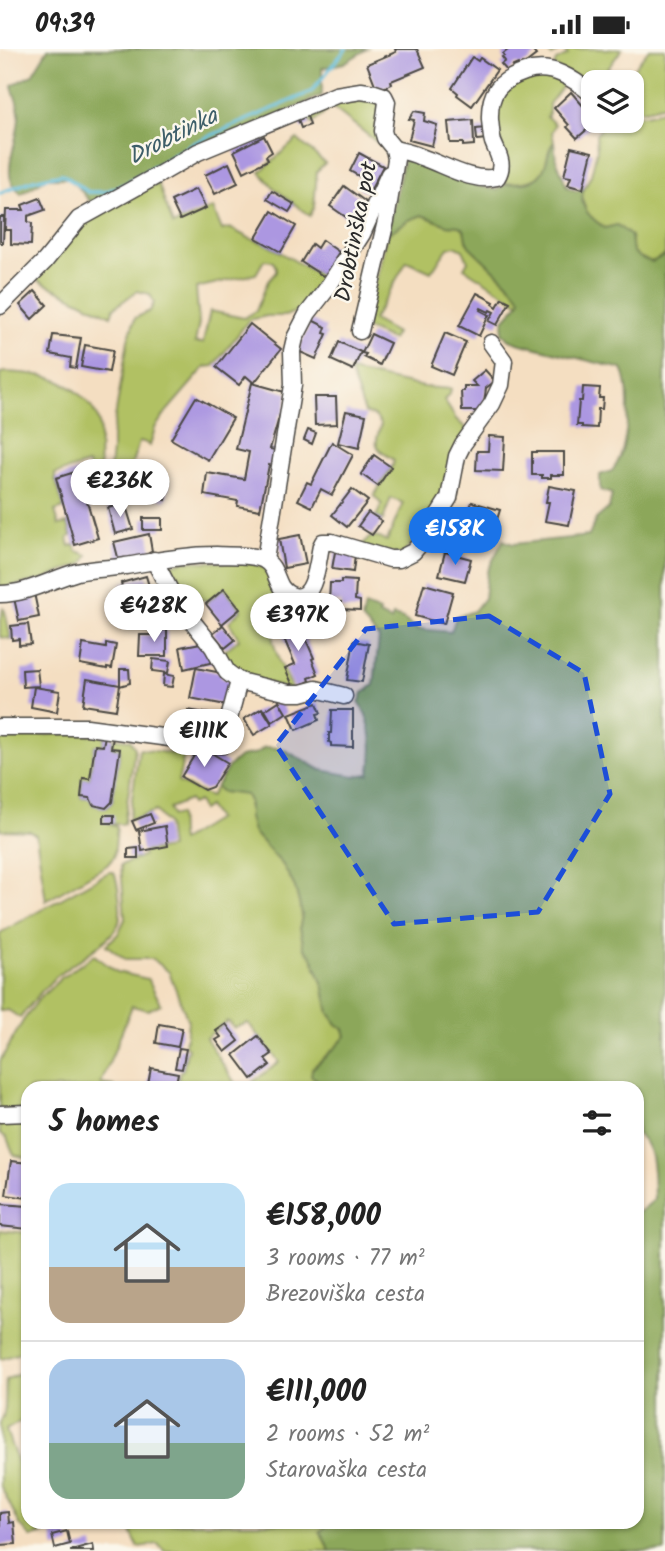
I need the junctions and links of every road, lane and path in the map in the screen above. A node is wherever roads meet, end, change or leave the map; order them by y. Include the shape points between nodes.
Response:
1 (581, 86) edge
2 (395, 154) junction
3 (0, 306) edge
4 (360, 331) dead end
5 (491, 343) dead end
6 (265, 560) junction
7 (154, 561) junction
8 (0, 594) edge
9 (239, 681) junction
10 (344, 696) dead end
11 (0, 727) edge
12 (21, 1113) edge
13 (0, 1114) edge

1 - 2 street via 542,68 506,80 496,89 490,106 492,139 502,163 497,177 477,177 421,156
2 - 3 street, Drobtinška pot via 383,131 384,96 361,91 336,95 198,152 91,211
2 - 4 street, Drobtinška pot via 386,221
2 - 6 street via 362,234 295,338 293,385
5 - 6 street via 503,361 501,385 457,456 449,498 413,552 390,559 323,542 310,591 298,597 281,587
6 - 7 street via 188,555
7 - 8 street via 78,572 38,587
7 - 9 street via 175,600 213,647 226,672
9 - 10 street via 289,693 316,689
9 - 11 street via 222,745 87,727
12 - 13 street

